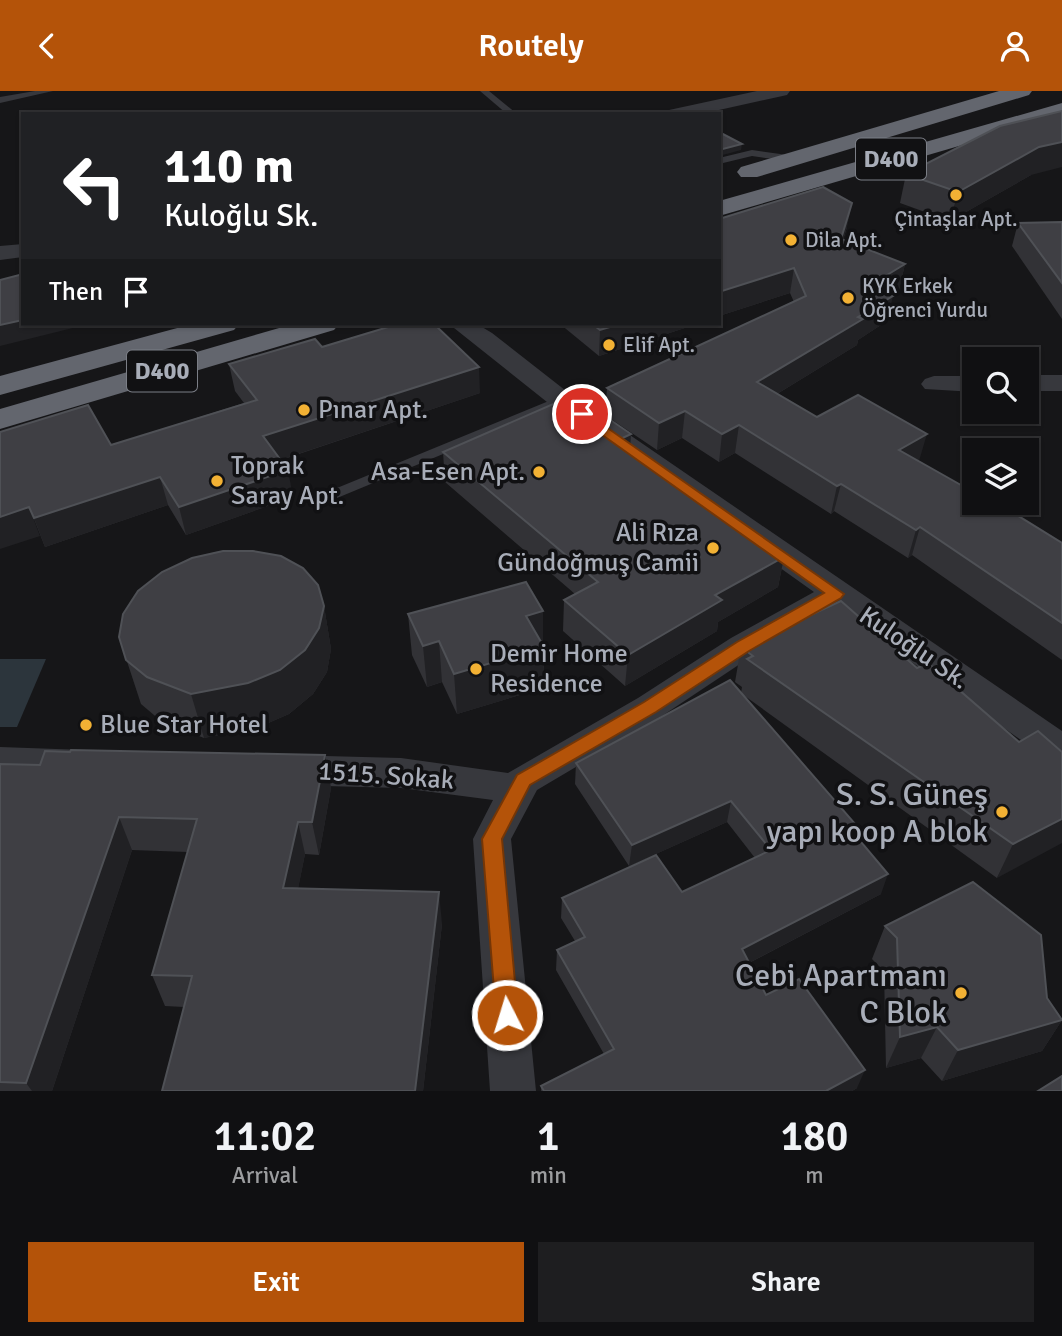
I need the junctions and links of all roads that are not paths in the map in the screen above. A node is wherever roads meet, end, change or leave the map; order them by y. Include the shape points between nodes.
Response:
1 (49, 91) edge
2 (484, 91) edge
3 (781, 91) edge
4 (1022, 91) edge
5 (1062, 97) edge
6 (0, 100) edge
7 (1062, 110) edge
8 (510, 112) edge
9 (684, 112) edge
10 (1062, 123) edge
11 (795, 159) junction
12 (721, 161) edge
13 (721, 180) edge
14 (721, 190) edge
15 (721, 209) edge
16 (721, 210) edge
17 (21, 250) edge
18 (0, 253) edge
19 (217, 326) edge
20 (317, 326) edge
21 (464, 326) edge
22 (1039, 383) edge
23 (1062, 383) edge
24 (934, 384) dead end
25 (962, 384) edge
26 (0, 386) edge
27 (561, 400) junction
28 (0, 419) edge
29 (320, 500) dead end
30 (836, 594) junction
31 (1062, 750) edge
32 (0, 761) edge
33 (111, 765) edge
34 (249, 769) edge
35 (519, 789) junction
36 (513, 1091) edge

1 - 6 lane
2 - 8 lane
3 - 9 street
4 - 11 highway
5 - 14 highway, D400
7 - 15 highway, D400
10 - 16 highway via 836,185
11 - 12 lane via 752,153
11 - 13 highway
17 - 18 street
19 - 26 highway, D400
20 - 28 highway, D400
21 - 27 street, Kuloğlu Sk.
22 - 23 street
24 - 25 street
27 - 29 lane
27 - 30 street, Kuloğlu Sk.
30 - 31 street, Kuloğlu Sk.
30 - 35 street via 523,780
32 - 33 street
34 - 35 street, 1515. Sokak via 401,773
35 - 36 street via 492,839

